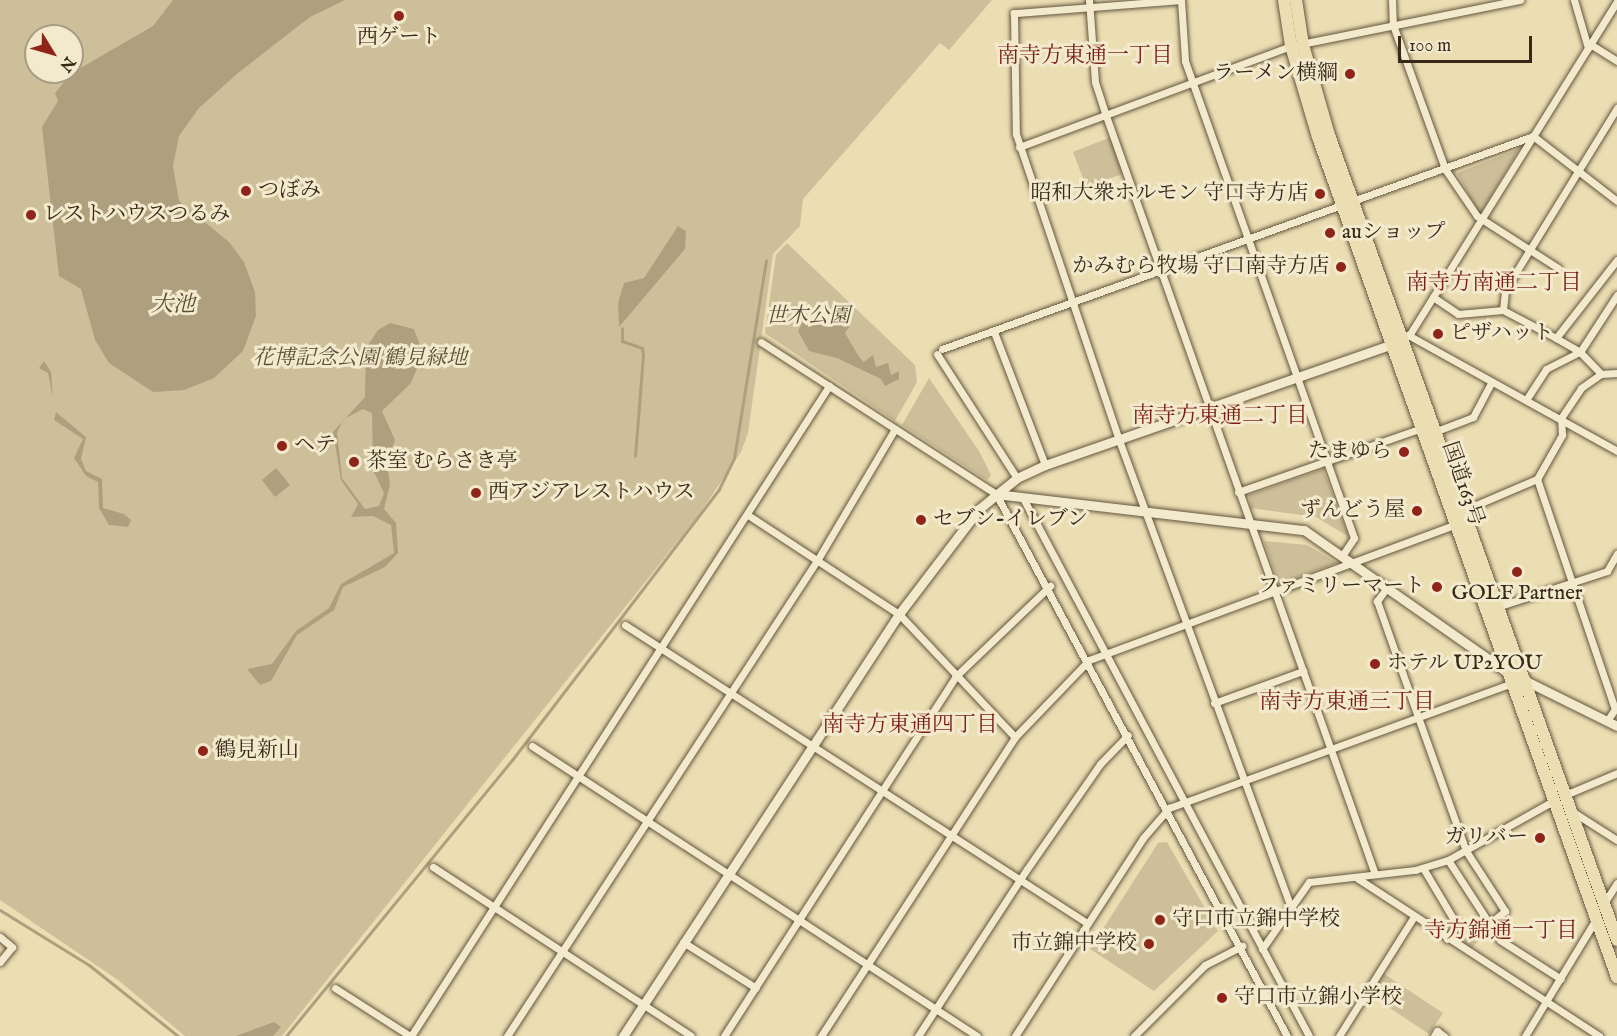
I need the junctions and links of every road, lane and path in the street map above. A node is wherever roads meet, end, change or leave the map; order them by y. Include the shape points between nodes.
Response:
1 (1181, 0) edge
2 (1284, 0) edge
3 (1296, 0) edge
4 (1392, 0) edge
5 (1520, 0) edge
6 (1574, 0) edge
7 (1617, 1) edge
8 (1489, 3) edge
9 (1089, 4) edge
10 (1393, 25) junction
11 (1297, 46) junction
12 (1589, 46) junction
13 (1617, 61) edge
14 (1193, 82) junction
15 (1617, 108) edge
16 (1105, 113) junction
17 (1533, 136) junction
18 (1018, 147) junction
19 (1445, 169) junction
20 (1577, 171) junction
21 (1617, 201) edge
22 (1348, 204) junction
23 (1481, 219) junction
24 (1250, 239) junction
25 (1529, 251) junction
26 (1617, 260) edge
27 (1558, 268) dead end
28 (1163, 270) junction
29 (1617, 295) edge
30 (1433, 297) junction
31 (1072, 303) junction
32 (1503, 310) junction
33 (994, 332) junction
34 (1556, 338) junction
35 (1401, 340) junction
36 (761, 342) dead end
37 (1580, 352) junction
38 (1617, 373) edge
39 (1600, 374) junction
40 (1298, 377) junction
41 (1492, 382) junction
42 (829, 386) junction
43 (1526, 400) junction
44 (1207, 410) junction
45 (1561, 418) junction
46 (1422, 428) junction
47 (895, 429) junction
48 (1434, 432) junction
49 (1119, 440) junction
50 (1617, 451) edge
51 (1327, 463) junction
52 (1045, 465) junction
53 (1017, 478) junction
54 (1537, 479) junction
55 (1238, 492) junction
56 (996, 494) junction
57 (1024, 500) junction
58 (1145, 509) junction
59 (1463, 510) junction
60 (748, 515) junction
61 (1247, 521) junction
62 (1455, 526) junction
63 (1344, 553) junction
64 (1617, 555) edge
65 (818, 560) junction
66 (1357, 562) junction
67 (1573, 585) junction
68 (1050, 586) junction
69 (1388, 586) junction
70 (1274, 591) junction
71 (1497, 607) junction
72 (899, 614) junction
73 (1186, 622) junction
74 (625, 625) dead end
75 (662, 648) junction
76 (1106, 650) junction
77 (1089, 660) junction
78 (1303, 671) junction
79 (955, 677) junction
80 (1516, 679) junction
81 (732, 692) junction
82 (1214, 703) junction
83 (1418, 717) junction
84 (1607, 721) junction
85 (1617, 726) edge
86 (1128, 735) junction
87 (1015, 737) junction
88 (813, 745) junction
89 (532, 746) dead end
90 (1331, 748) junction
91 (1617, 773) edge
92 (579, 778) junction
93 (1242, 778) junction
94 (882, 793) junction
95 (1560, 797) junction
96 (1184, 800) junction
97 (1169, 808) junction
98 (1571, 811) junction
99 (647, 822) junction
100 (950, 836) junction
101 (1617, 840) edge
102 (1466, 851) junction
103 (1448, 860) junction
104 (433, 867) dead end
105 (1423, 868) junction
106 (1375, 874) junction
107 (731, 876) junction
108 (1357, 878) junction
109 (1020, 880) junction
110 (1617, 883) edge
111 (1604, 903) junction
112 (1290, 904) junction
113 (495, 906) junction
114 (1413, 918) junction
115 (1596, 918) junction
116 (800, 920) junction
117 (1087, 923) junction
118 (1489, 924) junction
119 (0, 938) edge
120 (1447, 939) junction
121 (1617, 940) edge
122 (683, 942) junction
123 (1242, 946) junction
124 (1262, 949) junction
125 (562, 954) junction
126 (0, 962) edge
127 (866, 966) junction
128 (1617, 977) edge
129 (1561, 979) junction
130 (335, 988) dead end
131 (756, 988) junction
132 (1548, 1002) junction
133 (643, 1005) junction
134 (936, 1008) junction
135 (410, 1036) edge
136 (507, 1036) edge
137 (623, 1036) edge
138 (691, 1036) edge
139 (724, 1036) edge
140 (821, 1036) edge
141 (918, 1036) edge
142 (977, 1036) edge
143 (1015, 1036) edge
144 (1134, 1036) edge
145 (1287, 1036) edge
146 (1309, 1036) edge
147 (1339, 1036) edge
148 (1434, 1036) edge
149 (1444, 1036) edge
150 (1527, 1036) edge
151 (1599, 1036) edge

1 - 9 street
1 - 14 street via 1185,61
2 - 11 highway, 国道163号
3 - 11 highway, 国道163号
4 - 10 street
5 - 8 street
6 - 12 street
7 - 12 street
8 - 10 street
9 - 16 street via 1095,82
9 - 18 street via 1014,13
10 - 11 street
10 - 19 street
11 - 14 street
11 - 22 highway, 国道163号
12 - 13 street
12 - 17 street
14 - 16 street
14 - 24 street
15 - 20 street
16 - 18 street
16 - 28 street
17 - 19 street
17 - 20 street
17 - 23 street
18 - 31 street
19 - 22 street
19 - 23 street
20 - 21 street
20 - 25 street
22 - 24 street
22 - 35 highway, 国道163号
23 - 25 street
23 - 30 street
24 - 28 street
24 - 40 street
25 - 27 street
25 - 32 street via 1505,290
26 - 34 street
28 - 31 street
28 - 44 street
29 - 37 street
30 - 32 street via 1458,314
30 - 35 street
31 - 33 street
31 - 49 street
32 - 34 street
33 - 52 street
33 - 53 street via 940,352
34 - 37 street
35 - 40 street
35 - 41 street
35 - 46 highway, 国道163号
35 - 48 highway, 国道163号
36 - 42 street
37 - 39 street
37 - 43 street via 1546,369
38 - 39 street
39 - 45 street via 1581,388
40 - 44 street
40 - 51 street
41 - 43 street
41 - 48 street via 1473,417
42 - 47 street
42 - 60 street
43 - 45 street
44 - 49 street
44 - 55 street
45 - 50 street
45 - 54 street via 1562,435
46 - 51 street
46 - 62 highway, 国道163号
47 - 56 street
47 - 65 street
48 - 59 highway, 国道163号
49 - 52 street
49 - 58 street
51 - 55 street
51 - 63 street via 1354,538
52 - 53 street
53 - 56 street
54 - 59 street
54 - 67 street
55 - 61 street
56 - 57 street
56 - 68 street
56 - 72 street via 979,509
57 - 58 street
57 - 76 street
58 - 61 street
58 - 73 street
59 - 62 street
59 - 71 highway, 国道163号
60 - 65 street
60 - 75 street
61 - 63 street via 1304,530
61 - 70 street
62 - 66 street
62 - 80 highway, 国道163号
63 - 66 street
64 - 67 street via 1607,571
65 - 72 street
65 - 81 street
66 - 69 street
66 - 70 street
67 - 71 street
67 - 84 street via 1615,709
68 - 77 street
68 - 79 street
69 - 80 street
69 - 83 street via 1377,601
70 - 73 street
70 - 78 street
71 - 80 highway, 国道163号
72 - 79 street
72 - 88 street
73 - 76 street
73 - 82 street
74 - 75 street
75 - 81 street
75 - 92 street
76 - 77 street
76 - 96 street
77 - 86 street
77 - 87 street
78 - 82 street
78 - 90 street
79 - 87 street
79 - 94 street
80 - 83 street
80 - 84 street
80 - 95 highway, 国道163号
81 - 88 street
81 - 99 street
82 - 93 street
83 - 90 street
83 - 102 street
84 - 85 street
86 - 97 street
86 - 109 street via 1100,764
87 - 100 street
88 - 94 street
88 - 107 street
89 - 92 street
90 - 93 street
90 - 106 street
91 - 95 street
92 - 99 street
92 - 113 street
93 - 96 street
93 - 112 street
94 - 100 street
94 - 116 street
95 - 98 highway, 国道163号
95 - 102 street
95 - 115 highway, 国道163号
96 - 97 street
96 - 124 street
97 - 117 street via 1143,838
97 - 123 street
98 - 101 street
98 - 111 highway, 国道163号
99 - 107 street
99 - 125 street
100 - 109 street
100 - 127 street
102 - 103 street
102 - 118 street via 1505,911
103 - 105 street
103 - 118 street
104 - 113 street
105 - 106 street
105 - 120 street via 1457,925
106 - 108 street
107 - 116 street
107 - 122 street
108 - 112 street via 1318,877
108 - 114 street
109 - 117 street
109 - 134 street
110 - 111 street
111 - 115 street
111 - 121 highway, 国道163号
112 - 124 street
113 - 125 street
113 - 135 street
114 - 120 street
114 - 147 street
115 - 128 highway, 国道163号
115 - 129 street
116 - 127 street
116 - 131 street
117 - 143 street
118 - 129 street via 1500,940
119 - 126 street via 12,947
120 - 132 street
122 - 131 street
122 - 133 street
123 - 144 street via 1205,965
123 - 145 street
124 - 146 street
125 - 133 street
125 - 136 street
127 - 134 street
127 - 140 street
129 - 132 street
130 - 135 street
131 - 139 street
132 - 150 street
132 - 151 street
133 - 137 street
133 - 138 street
134 - 141 street
134 - 142 street
148 - 149 street via 1437,1031

